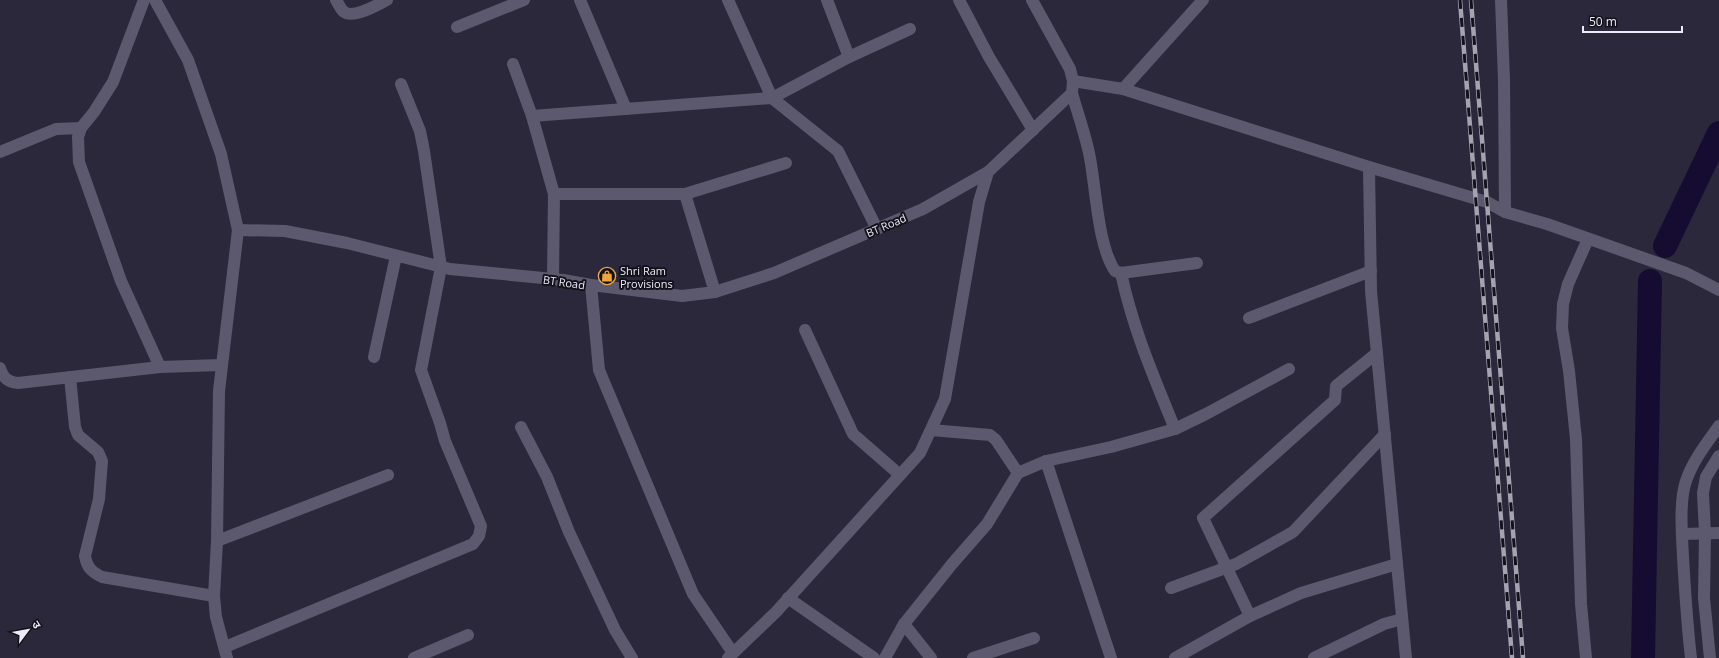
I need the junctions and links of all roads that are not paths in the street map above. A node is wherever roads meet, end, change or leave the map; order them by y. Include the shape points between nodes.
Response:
1 (144, 0) edge
2 (155, 0) edge
3 (336, 0) edge
4 (387, 0) edge
5 (524, 0) edge
6 (580, 0) edge
7 (728, 0) edge
8 (827, 0) edge
9 (959, 0) edge
10 (1032, 0) edge
11 (1204, 0) edge
12 (1501, 0) edge
13 (457, 27) dead end
14 (910, 29) dead end
15 (849, 57) junction
16 (513, 64) dead end
17 (402, 84) dead end
18 (1073, 87) junction
19 (1124, 89) junction
20 (772, 98) junction
21 (626, 110) junction
22 (532, 116) junction
23 (81, 128) junction
24 (1033, 130) junction
25 (0, 152) edge
26 (786, 163) dead end
27 (1369, 167) junction
28 (988, 172) junction
29 (554, 194) junction
30 (685, 194) junction
31 (1505, 212) junction
32 (877, 229) junction
33 (238, 230) junction
34 (1588, 239) junction
35 (396, 256) junction
36 (1197, 263) dead end
37 (441, 267) junction
38 (1371, 271) junction
39 (1121, 273) junction
40 (553, 279) junction
41 (591, 286) junction
42 (1719, 290) edge
43 (715, 292) junction
44 (1249, 318) dead end
45 (805, 330) dead end
46 (1377, 353) junction
47 (374, 357) dead end
48 (221, 365) junction
49 (160, 367) junction
50 (0, 368) edge
51 (1289, 369) dead end
52 (70, 377) junction
53 (521, 426) dead end
54 (1719, 426) edge
55 (1175, 428) junction
56 (931, 430) junction
57 (1385, 434) junction
58 (1719, 456) edge
59 (1046, 461) junction
60 (1018, 473) junction
61 (388, 475) dead end
62 (900, 475) junction
63 (1705, 533) junction
64 (1719, 533) edge
65 (1682, 534) junction
66 (217, 541) junction
67 (1397, 564) junction
68 (1228, 567) junction
69 (1171, 588) dead end
70 (214, 596) junction
71 (788, 598) junction
72 (1250, 616) junction
73 (1402, 619) junction
74 (904, 624) junction
75 (468, 635) dead end
76 (1034, 638) dead end
77 (226, 652) edge
78 (730, 656) edge
79 (414, 658) edge
80 (632, 658) edge
81 (874, 658) edge
82 (885, 658) edge
83 (931, 658) edge
84 (973, 658) edge
85 (1111, 658) edge
86 (1175, 658) edge
87 (1314, 658) edge
88 (1406, 658) edge
89 (1586, 658) edge
90 (1691, 658) edge
91 (1710, 658) edge

1 - 23 street via 113,82
2 - 33 street via 188,60 221,154
3 - 4 street via 344,11 356,14
5 - 13 street
6 - 21 street
7 - 20 street
8 - 15 street
9 - 24 street via 989,57
10 - 18 street via 1070,69
11 - 19 street
12 - 31 street
14 - 15 street
15 - 20 street
16 - 22 street
17 - 37 street via 420,131
18 - 19 street
18 - 24 street, BT Road
18 - 39 street via 1089,156 1104,246 1109,262 1115,271
19 - 27 street
20 - 21 street
20 - 32 street via 838,150
21 - 22 street
22 - 29 street
23 - 25 street via 56,129
23 - 49 street via 78,137 80,162 121,281
24 - 28 street, BT Road
26 - 30 street
27 - 31 street via 1487,202
27 - 38 street
28 - 32 street, BT Road via 923,209
28 - 56 street via 979,202 945,399
29 - 30 street
29 - 40 street
30 - 43 street
31 - 34 street
32 - 43 street, BT Road via 774,273
33 - 35 street, BT Road via 285,231
33 - 48 street
34 - 42 street via 1686,273
34 - 89 street via 1568,284 1563,304 1562,328 1576,439
35 - 37 street, BT Road
35 - 47 street
36 - 39 street
37 - 40 street, BT Road
37 - 77 street via 422,370 445,441 481,526 479,536 474,544
38 - 44 street
38 - 46 street
39 - 55 street via 1128,307 1144,353
40 - 41 street, BT Road
41 - 43 street, BT Road via 682,296
41 - 78 street via 599,370 693,594
45 - 62 street via 853,434
46 - 57 street
46 - 68 street via 1336,386 1335,400 1203,518
48 - 49 street
48 - 66 street
49 - 52 street
50 - 52 street via 4,378 18,383
51 - 55 street
52 - 70 street via 78,435 98,452 102,461 99,499 85,556 87,565 92,572 102,577
53 - 80 street via 547,477 569,532 615,630
54 - 65 street via 1696,458 1686,482
55 - 59 street via 1111,447
56 - 60 street via 990,436 996,440
56 - 62 street via 920,453
57 - 67 street
57 - 68 street via 1293,532
58 - 63 street via 1706,477 1703,494
59 - 60 street
59 - 85 street
60 - 74 street via 987,524
61 - 66 street
62 - 71 street
63 - 64 street
63 - 65 street
63 - 91 street via 1704,598
65 - 90 street
66 - 70 street
67 - 72 street via 1301,594
67 - 73 street
68 - 69 street
68 - 72 street
70 - 77 street via 216,617
71 - 78 street
71 - 81 street
72 - 86 street
73 - 87 street via 1384,624
73 - 88 street
74 - 82 street
74 - 83 street
75 - 79 street
76 - 84 street

